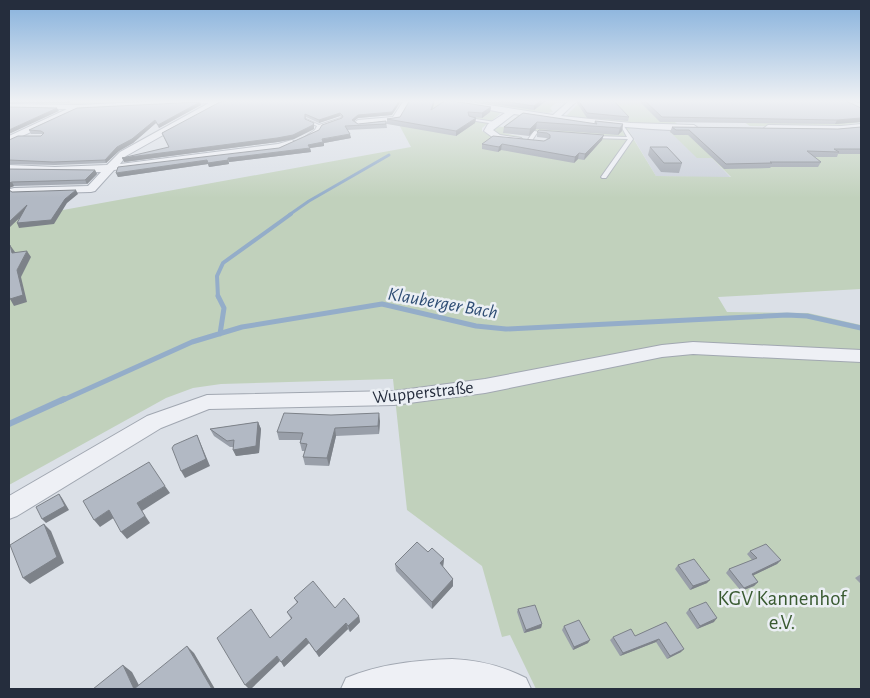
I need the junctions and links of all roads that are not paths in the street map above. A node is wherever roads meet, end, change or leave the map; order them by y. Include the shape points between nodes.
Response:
1 (162, 133) edge
2 (314, 133) edge
3 (491, 133) edge
4 (536, 133) edge
5 (541, 133) edge
6 (627, 133) edge
7 (552, 134) edge
8 (28, 136) edge
9 (13, 137) edge
10 (590, 137) edge
11 (630, 138) junction
12 (296, 141) joint
13 (529, 141) junction
14 (543, 142) edge
15 (112, 167) junction
16 (9, 168) edge
17 (604, 177) dead end
18 (14, 191) edge
19 (861, 356) edge
20 (9, 508) edge
21 (423, 682) edge
22 (357, 689) edge
23 (515, 689) edge

1 - 15 street via 123,154
2 - 12 lane
3 - 13 street
4 - 13 lane
5 - 7 lane
6 - 11 lane
8 - 9 lane
10 - 11 lane
11 - 17 lane
12 - 15 street via 280,147
13 - 14 street
15 - 16 street via 70,170
15 - 18 street via 88,190
19 - 20 street, Wupperstraße via 693,348 662,351 485,386 394,398 207,402 154,422
21 - 22 street
21 - 23 street via 474,675 503,682

